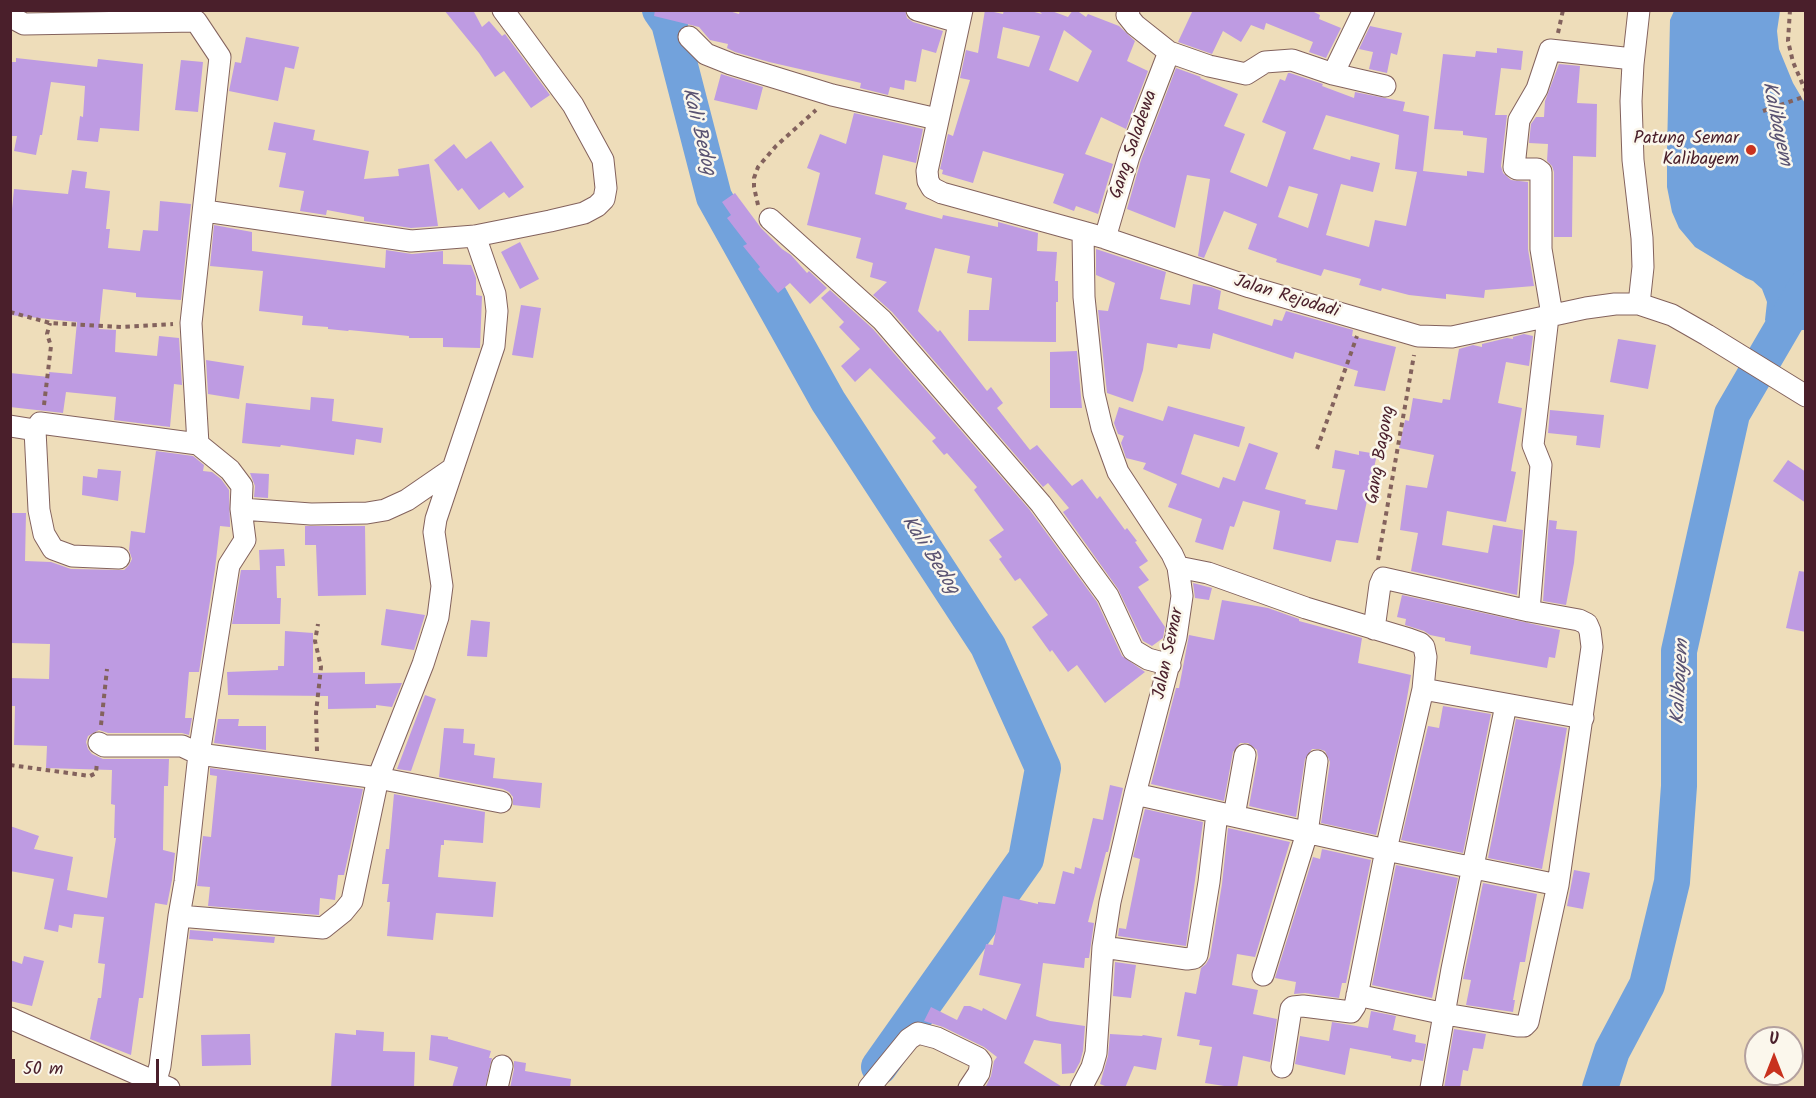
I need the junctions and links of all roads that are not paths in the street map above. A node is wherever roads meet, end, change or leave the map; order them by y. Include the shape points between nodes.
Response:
1 (503, 10) edge
2 (917, 10) edge
3 (1129, 10) edge
4 (1364, 10) edge
5 (1639, 10) edge
6 (960, 16) edge
7 (11, 17) edge
8 (689, 37) dead end
9 (1169, 52) junction
10 (1633, 59) junction
11 (1333, 74) junction
12 (1385, 86) dead end
13 (937, 119) junction
14 (205, 211) junction
15 (770, 219) road end
16 (1083, 232) junction
17 (475, 236) junction
18 (1105, 238) junction
19 (1640, 304) junction
20 (1550, 316) junction
21 (1797, 391) edge
22 (10, 426) edge
23 (37, 426) junction
24 (198, 444) junction
25 (452, 469) junction
26 (242, 509) junction
27 (119, 558) dead end
28 (1178, 567) junction
29 (1529, 611) junction
30 (1374, 629) junction
31 (1170, 665) junction
32 (1423, 689) junction
33 (1506, 705) junction
34 (1583, 718) junction
35 (99, 742) road end
36 (199, 754) junction
37 (1245, 755) dead end
38 (1317, 761) dead end
39 (378, 778) junction
40 (1135, 794) junction
41 (501, 802) dead end
42 (1226, 815) junction
43 (1307, 833) junction
44 (1386, 850) junction
45 (1473, 867) junction
46 (1558, 885) junction
47 (179, 916) junction
48 (1103, 947) junction
49 (1263, 975) dead end
50 (1358, 995) junction
51 (1444, 1014) junction
52 (10, 1018) edge
53 (502, 1066) dead end
54 (1282, 1067) dead end
55 (163, 1084) edge
56 (497, 1088) edge
57 (869, 1088) edge
58 (969, 1088) edge
59 (1081, 1088) edge
60 (1431, 1088) edge

1 - 17 street via 593,138 603,160 606,188 604,199 584,213
2 - 6 street
3 - 9 street via 1127,15 1135,25
4 - 11 street
5 - 10 street
6 - 13 street, Jalan Rejodadi
7 - 14 street via 24,24 196,21 220,57
8 - 13 street via 714,59 832,95
9 - 11 street via 1246,74 1266,62 1292,60
9 - 18 street, Gang Saladewa via 1129,156
10 - 19 street via 1632,140 1643,248
10 - 20 street via 1550,50 1538,89 1519,120 1514,167 1541,172 1541,249
11 - 12 street
13 - 16 street, Jalan Rejodadi via 927,171 933,188
14 - 17 street via 411,241
14 - 24 street via 191,323
15 - 31 street via 882,320 986,439 1108,596 1133,650
16 - 18 street, Jalan Rejodadi
16 - 28 street, Jalan Semar via 1084,297 1094,394 1102,429 1118,472
17 - 25 street via 495,294 497,325 490,362
18 - 20 street, Jalan Rejodadi via 1250,287 1418,336 1452,337
19 - 20 street, Jalan Rejodadi via 1615,304
19 - 21 street, Jalan Rejodadi via 1672,315
20 - 29 street via 1533,445 1541,465
22 - 23 street
23 - 24 street
23 - 27 street via 39,510 44,534 53,549 72,556
24 - 26 street via 230,470 242,486
25 - 26 street via 385,510 311,514
25 - 39 street via 434,532 442,585 438,617
26 - 36 street via 245,540 230,565
28 - 30 street via 1208,573
28 - 31 street, Jalan Semar via 1181,605
29 - 30 street via 1383,578
29 - 34 street via 1587,624 1592,647
30 - 32 street via 1424,647
31 - 40 street, Jalan Semar
32 - 33 street
32 - 44 street
33 - 34 street
33 - 45 street
34 - 46 street
35 - 36 street via 104,746 182,746
36 - 39 street
36 - 47 street
37 - 42 street
38 - 43 street
39 - 41 street
39 - 47 street via 352,901 323,928
40 - 42 street
40 - 48 street, Jalan Semar
42 - 43 street
42 - 48 street via 1209,882 1197,955 1187,959
43 - 44 street
43 - 49 street
44 - 45 street
44 - 50 street
45 - 46 street
45 - 51 street
46 - 51 street via 1528,1022 1517,1026
47 - 55 street via 160,1066
48 - 59 street, Jalan Semar via 1096,1053
50 - 51 street
50 - 54 street via 1351,1012 1297,1005 1290,1009
51 - 60 street
52 - 55 street
53 - 56 street
57 - 58 street via 909,1039 918,1034 937,1038 978,1058 979,1073

